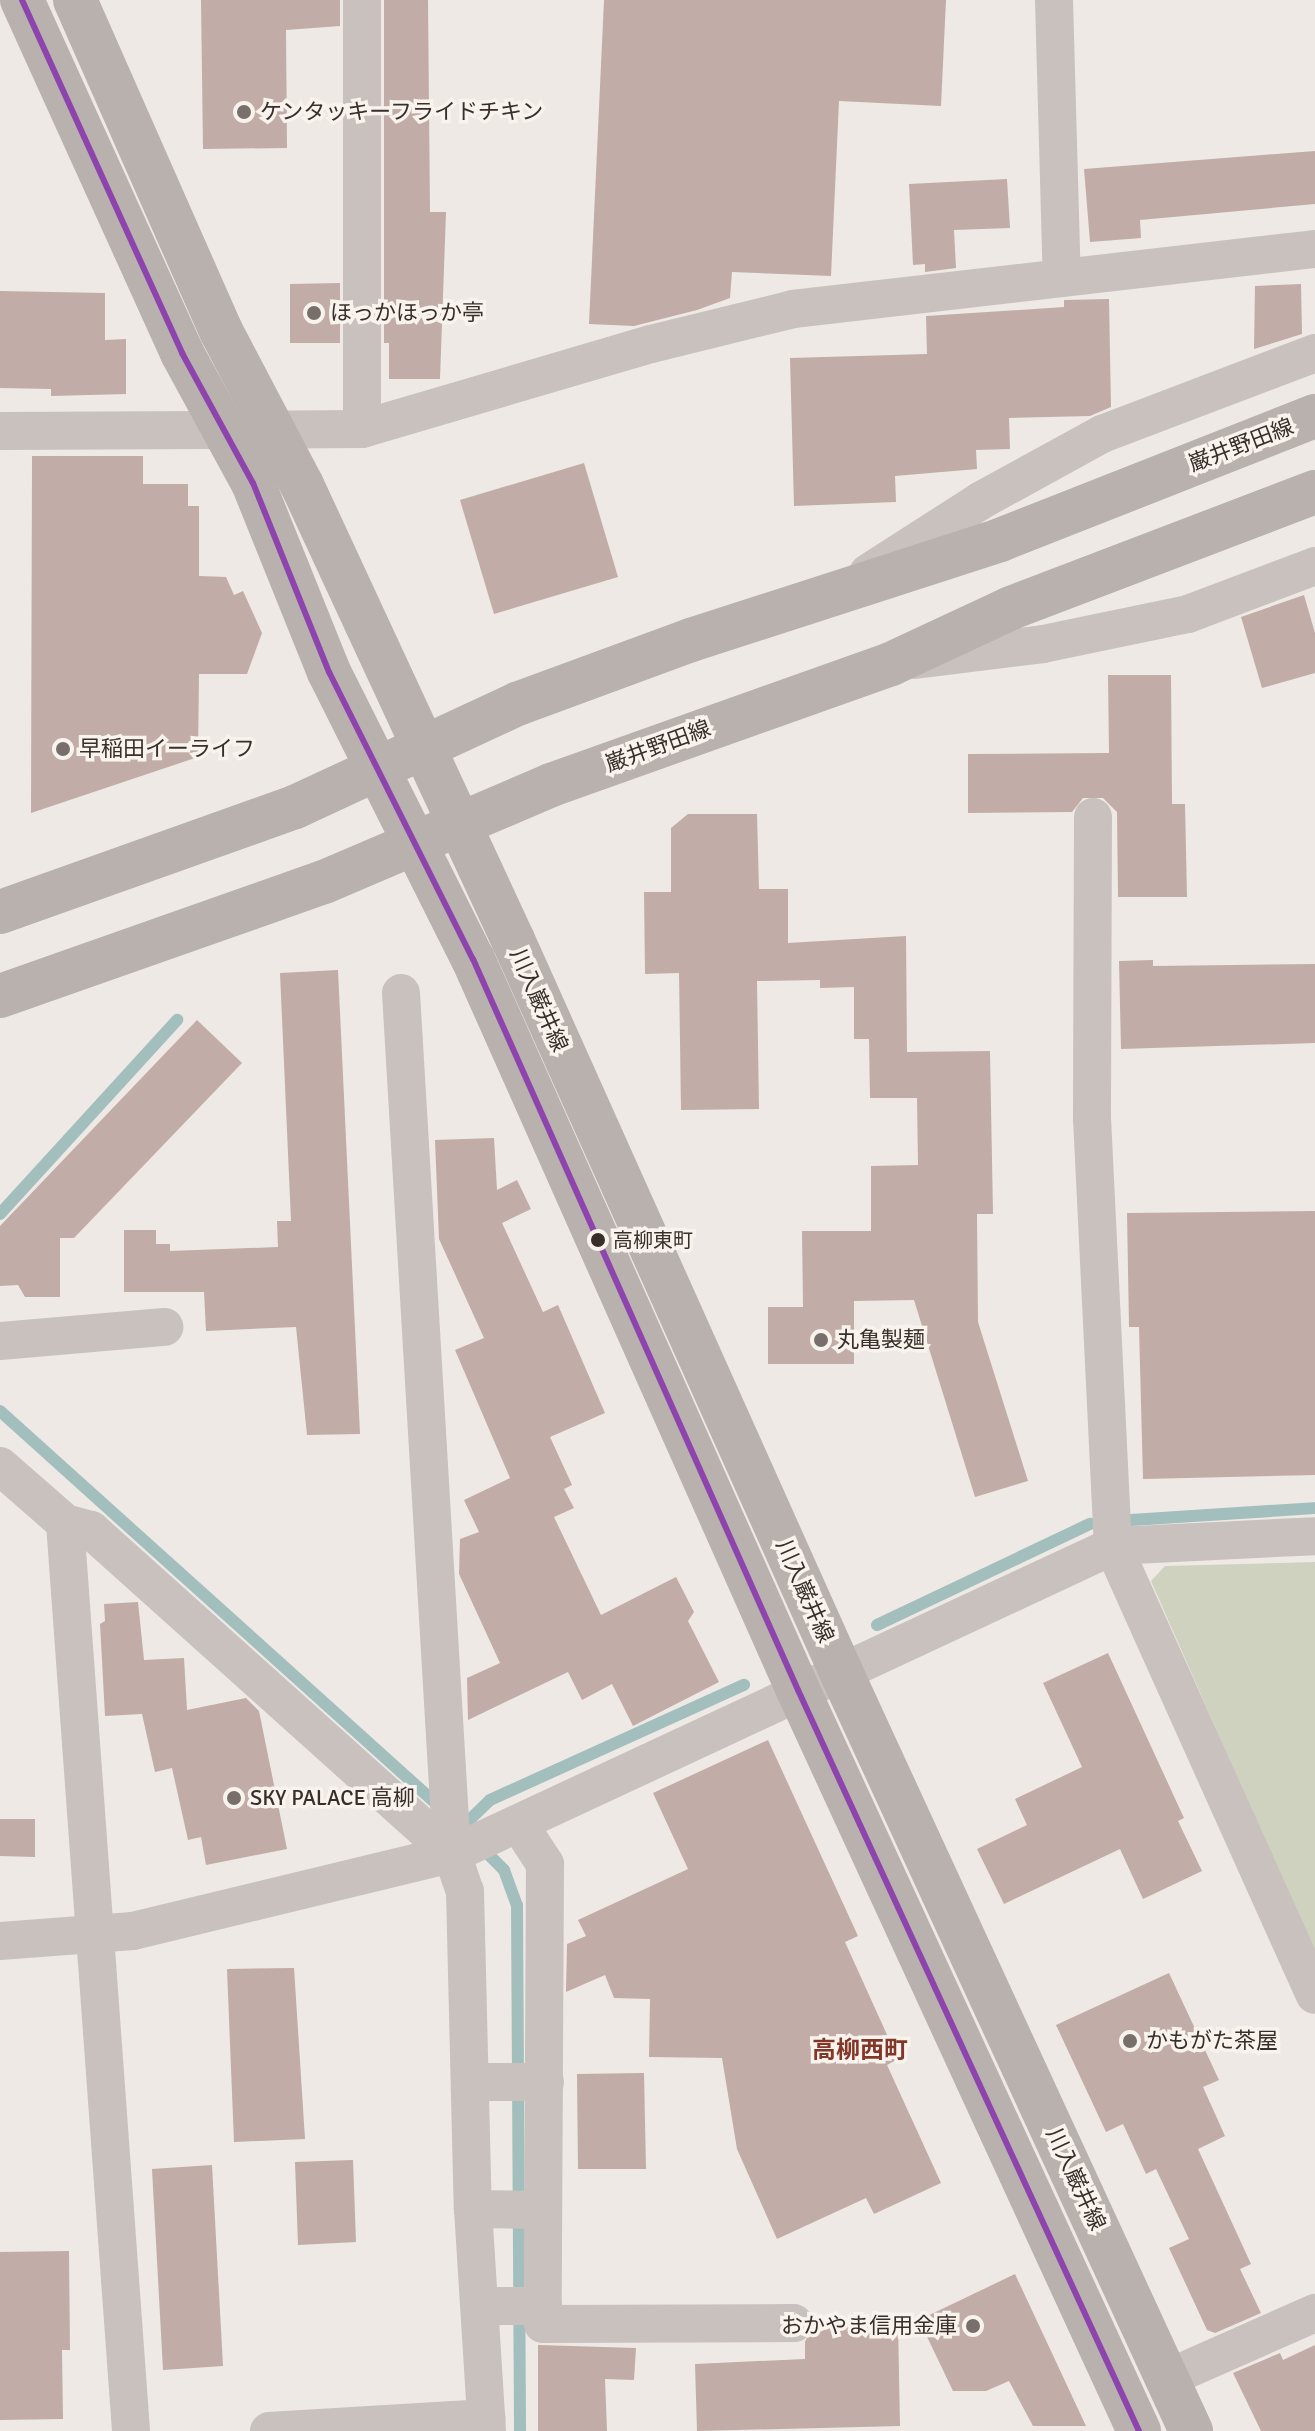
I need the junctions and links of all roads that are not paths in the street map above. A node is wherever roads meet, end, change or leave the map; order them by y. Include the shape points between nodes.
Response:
1 (22, 0) edge
2 (75, 0) edge
3 (362, 0) edge
4 (1054, 0) edge
5 (1315, 249) edge
6 (1062, 278) junction
7 (1315, 353) edge
8 (1315, 416) edge
9 (362, 429) junction
10 (0, 431) edge
11 (226, 432) junction
12 (274, 432) junction
13 (1315, 492) edge
14 (1315, 566) edge
15 (843, 590) junction
16 (891, 664) junction
17 (424, 748) junction
18 (378, 769) junction
19 (1093, 817) dead end
20 (459, 824) junction
21 (415, 843) junction
22 (0, 912) edge
23 (401, 993) dead end
24 (0, 996) edge
25 (164, 1327) dead end
26 (0, 1341) edge
27 (0, 1466) edge
28 (65, 1523) junction
29 (1315, 1536) edge
30 (1113, 1546) junction
31 (841, 1672) junction
32 (798, 1690) junction
33 (511, 1828) junction
34 (455, 1845) junction
35 (98, 1937) junction
36 (0, 1941) edge
37 (1315, 1995) edge
38 (484, 2082) junction
39 (541, 2082) junction
40 (510, 2209) junction
41 (513, 2306) junction
42 (1315, 2313) edge
43 (794, 2323) dead end
44 (1168, 2378) junction
45 (487, 2425) edge
46 (131, 2431) edge
47 (269, 2431) edge
48 (1139, 2431) edge
49 (1191, 2431) edge

1 - 11 main road, 川入巌井線 via 182,353
2 - 12 main road, 川入巌井線 via 215,318
3 - 9 street
4 - 6 street
5 - 6 street
6 - 9 street via 760,316
7 - 15 street via 1102,434 980,501
8 - 15 main road, 巌井野田線 via 1000,540
9 - 12 street
10 - 11 street
11 - 12 street
11 - 18 main road, 川入巌井線 via 253,483 292,590
12 - 17 main road, 川入巌井線
13 - 16 main road, 巌井野田線 via 1011,608
14 - 16 street via 1188,614 1043,644
15 - 17 main road, 巌井野田線 via 517,704
16 - 20 main road, 巌井野田線 via 551,785
17 - 18 main road, 巌井野田線
17 - 20 main road, 川入巌井線
18 - 21 main road, 川入巌井線
18 - 22 main road, 巌井野田線 via 295,807
19 - 30 street via 1092,1118
20 - 21 main road, 巌井野田線
20 - 31 main road, 川入巌井線
21 - 24 main road, 巌井野田線 via 149,947
21 - 32 main road, 川入巌井線 via 473,959
23 - 34 street
25 - 26 street
27 - 28 street
28 - 34 street via 91,1530
28 - 35 street
29 - 30 street
30 - 31 street
30 - 37 street
31 - 32 street
31 - 44 main road, 川入巌井線
32 - 33 street
32 - 48 main road, 川入巌井線
33 - 34 street
33 - 39 street via 545,1864
34 - 35 street
34 - 38 street via 465,1891
35 - 36 street
35 - 46 street
38 - 39 street
38 - 40 street
39 - 40 street
40 - 41 street
40 - 41 street
41 - 43 street via 543,2324
41 - 45 street
42 - 44 street
44 - 49 main road, 川入巌井線
45 - 47 street

